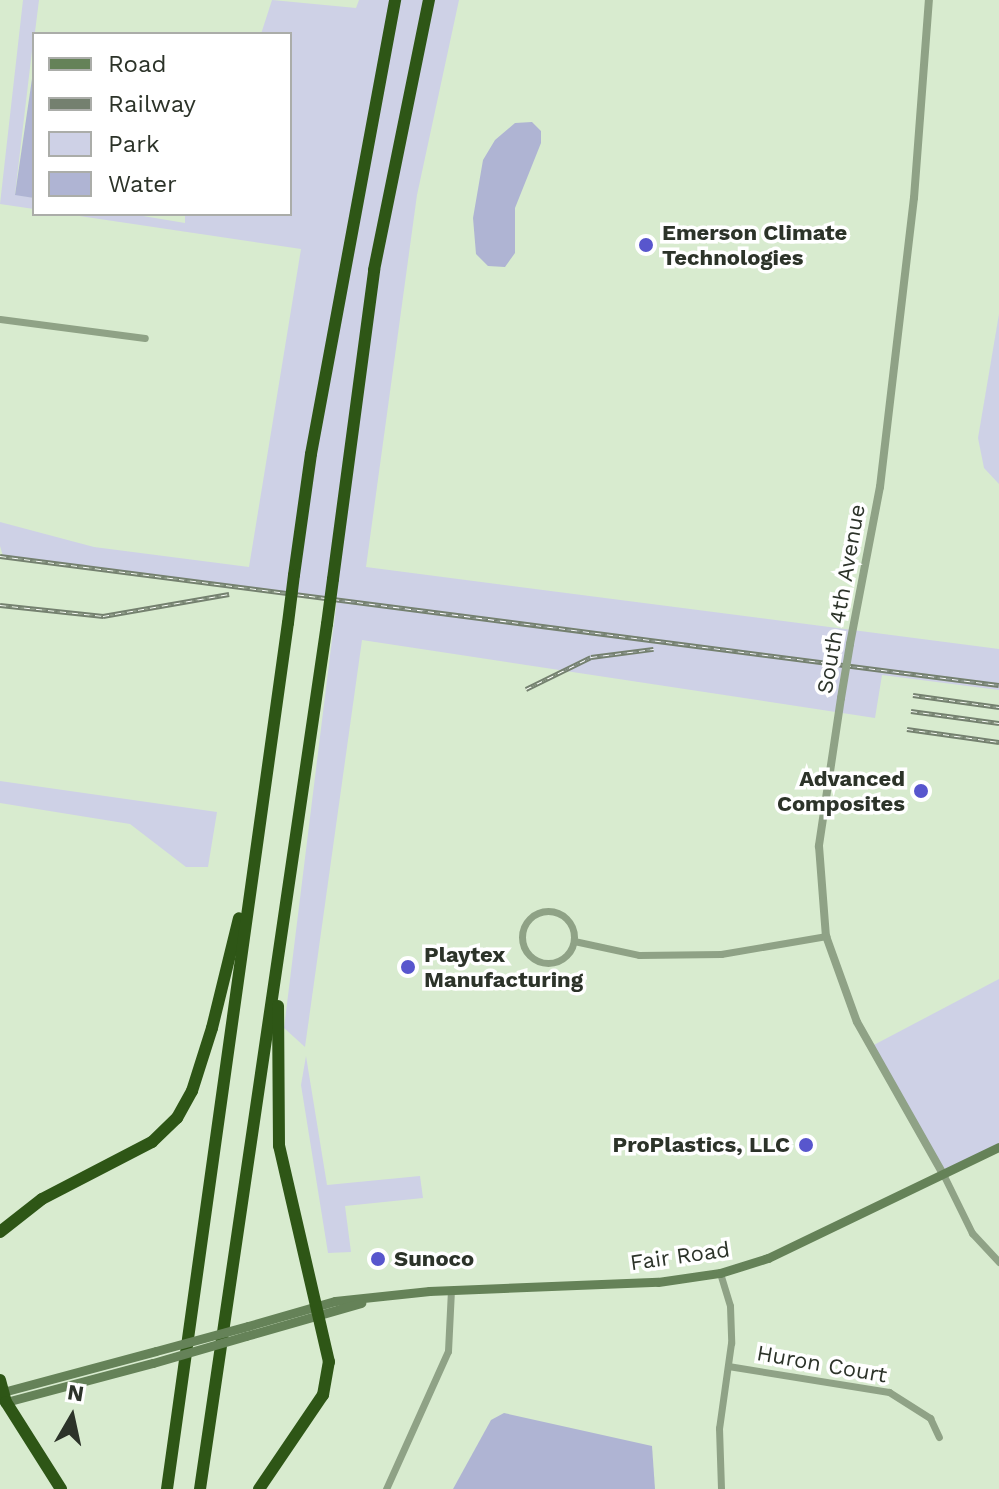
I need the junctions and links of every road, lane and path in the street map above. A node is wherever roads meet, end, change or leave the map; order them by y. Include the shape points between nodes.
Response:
1 (395, 0) edge
2 (429, 0) edge
3 (929, 0) edge
4 (0, 319) edge
5 (145, 338) dead end
6 (261, 813) junction
7 (293, 852) junction
8 (826, 936) junction
9 (574, 941) junction
10 (999, 1147) edge
11 (944, 1176) junction
12 (0, 1232) edge
13 (999, 1262) edge
14 (720, 1273) junction
15 (451, 1290) junction
16 (316, 1311) junction
17 (247, 1331) junction
18 (728, 1366) junction
19 (2, 1394) edge
20 (939, 1437) dead end
21 (61, 1489) edge
22 (167, 1489) edge
23 (200, 1489) edge
24 (259, 1489) edge
25 (386, 1489) edge
26 (721, 1489) edge

1 - 6 highway, bridge via 319,407
2 - 7 highway, bridge via 384,210
3 - 8 street, South 4th Avenue, bridge via 914,198 880,487 819,846
4 - 5 street
6 - 12 highway via 212,1028 192,1091 177,1118 152,1142 42,1199
6 - 22 highway
7 - 16 highway via 275,1088 279,1146
7 - 23 highway
8 - 9 street via 721,954 639,955
8 - 11 street, South 4th Avenue via 857,1022
9 - 9 street via 566,918 550,911 532,916 522,933 530,955 546,963 564,957
10 - 11 main road, Fair Road
11 - 13 street via 972,1233
11 - 14 main road, Fair Road via 768,1258
14 - 15 main road, Fair Road via 658,1282
14 - 18 street via 730,1306
15 - 16 main road, Fair Road
15 - 25 street via 448,1351
16 - 17 main road, Fair Road
16 - 24 highway via 329,1362 323,1395
17 - 19 main road, Fair Road, bridge
17 - 19 main road, Fair Road, bridge via 153,1363
18 - 20 street, Huron Court via 889,1392 930,1418
18 - 26 street via 719,1428
19 - 21 highway

